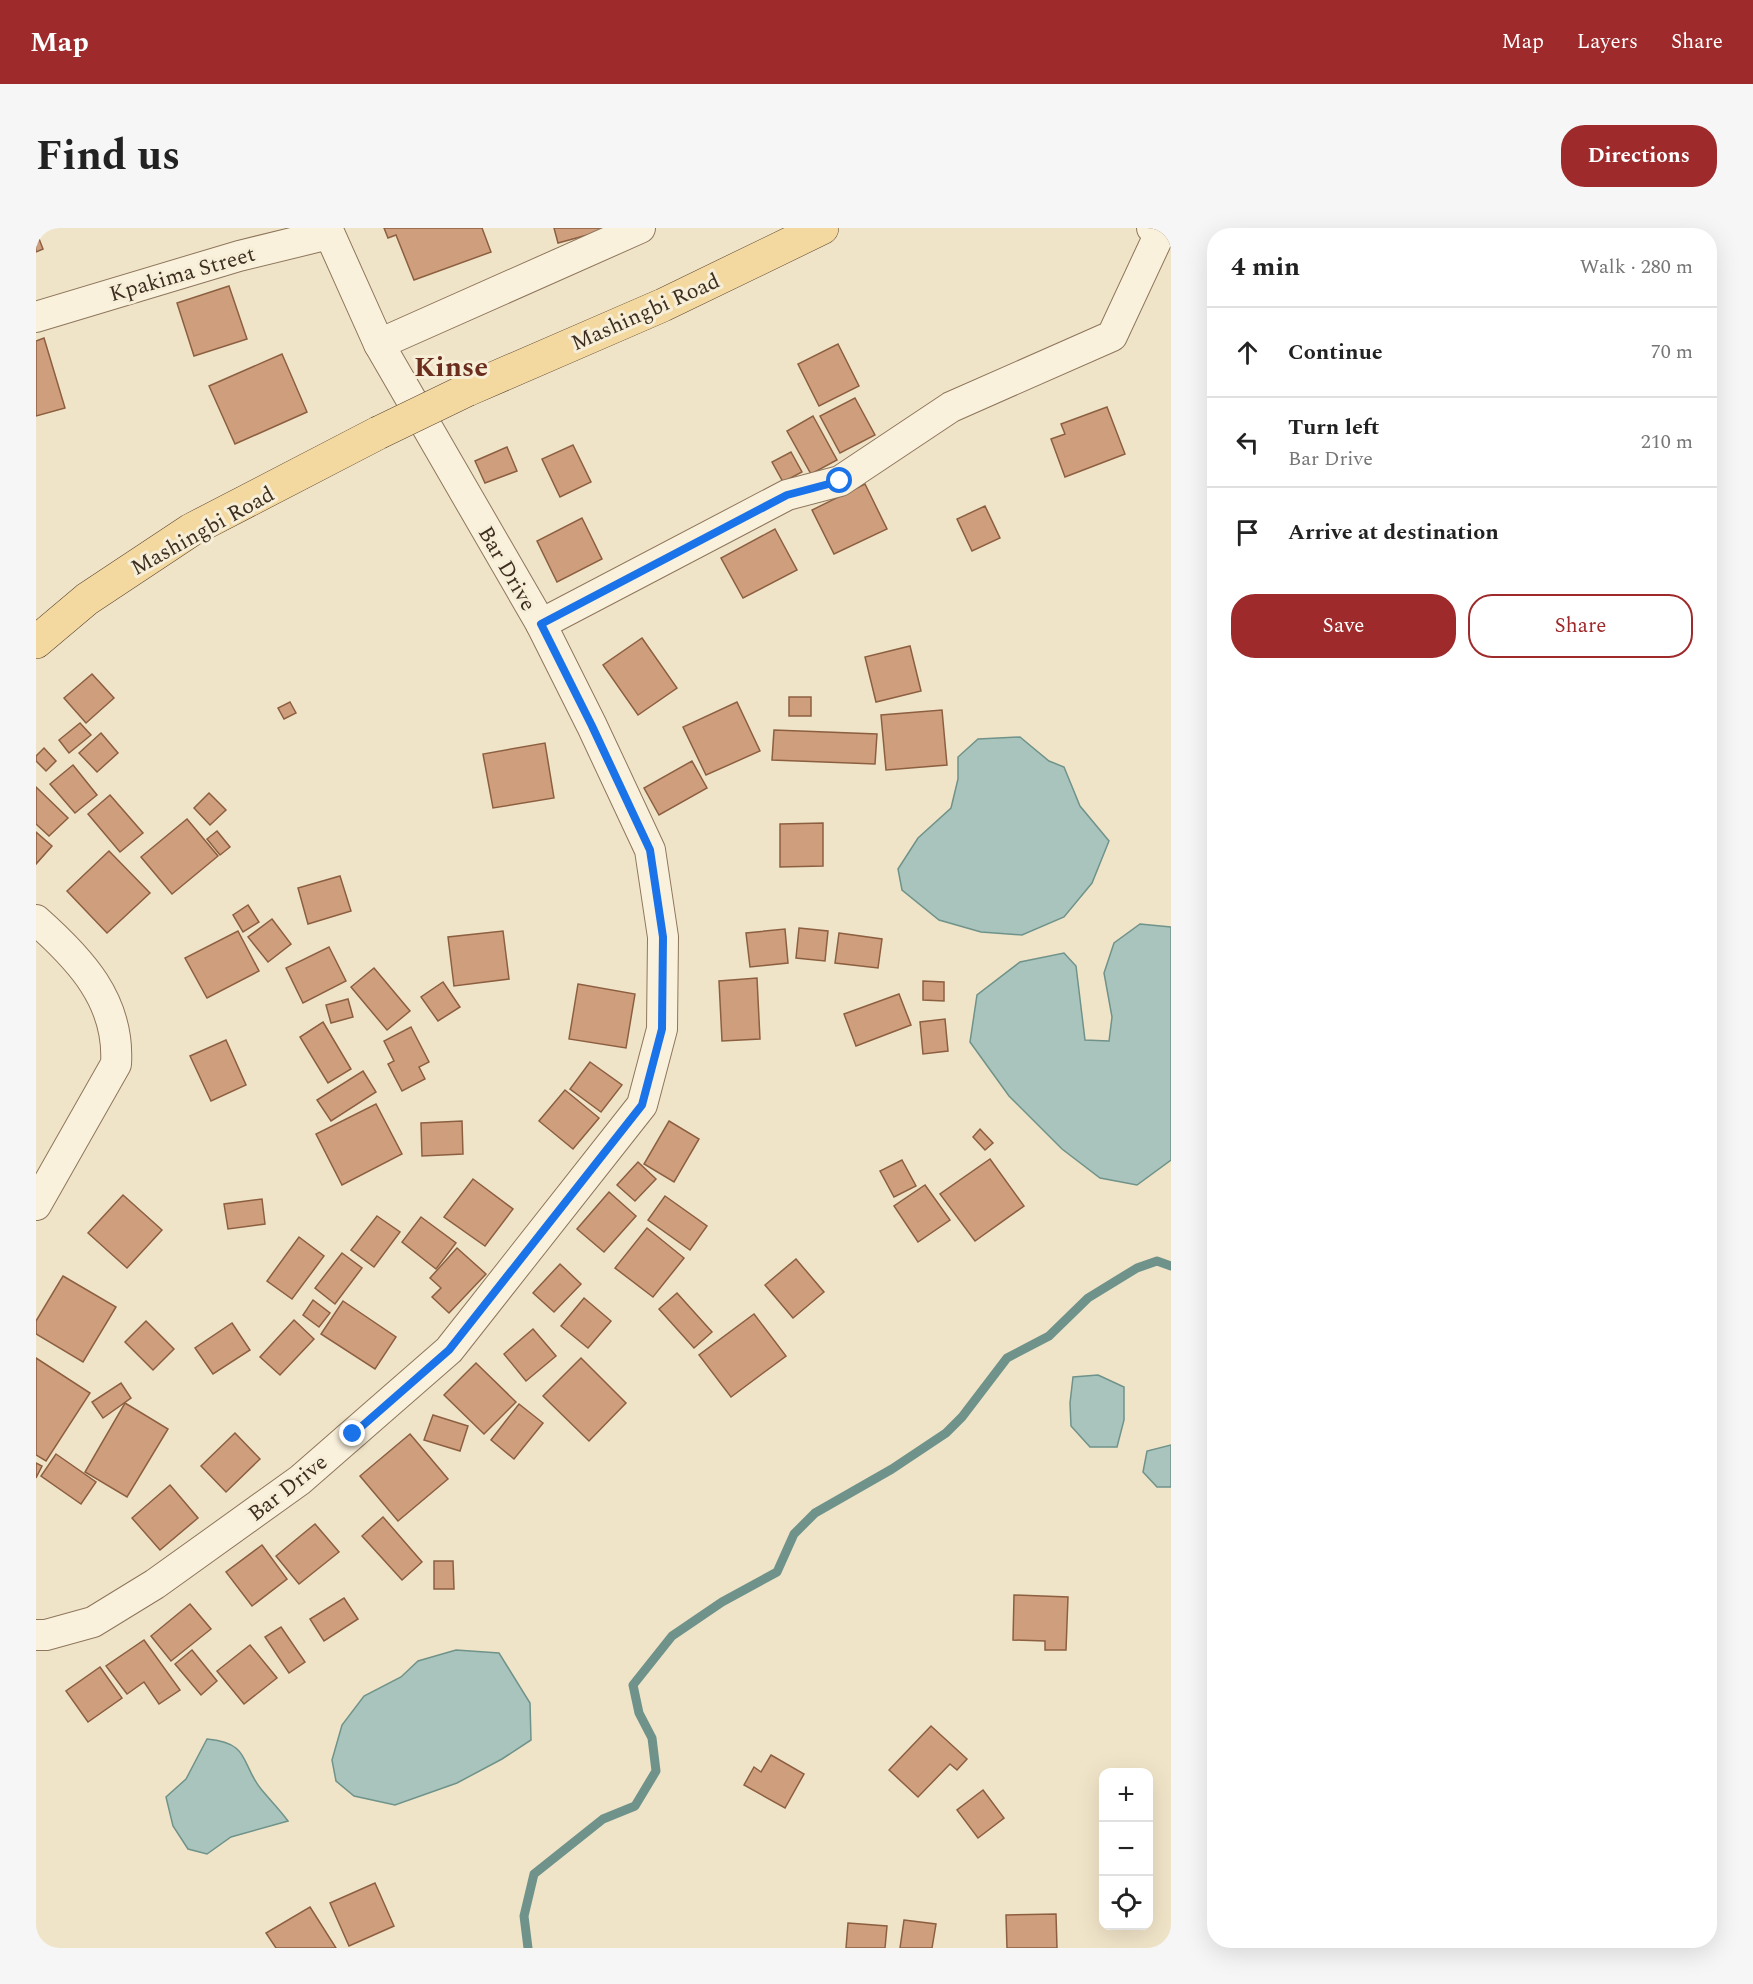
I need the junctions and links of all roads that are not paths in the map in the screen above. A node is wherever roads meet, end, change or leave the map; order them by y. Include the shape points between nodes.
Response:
1 (640, 228) edge
2 (822, 228) edge
3 (1152, 228) edge
4 (328, 231) edge
5 (36, 317) edge
6 (379, 344) junction
7 (541, 624) junction
8 (36, 642) edge
9 (36, 920) edge
10 (36, 1205) edge
11 (36, 1635) edge

1 - 6 street
2 - 8 main road, Mashingbi Road, bridge via 663,304 467,390 191,530 87,599
3 - 7 street via 1159,234 1112,336 951,407 840,481 787,495
4 - 5 street, Kpakima Street
4 - 6 street, Bar Drive
6 - 7 street, Bar Drive
7 - 11 street, Bar Drive via 650,850 663,937 662,1029 642,1105 449,1350 362,1427 300,1480 156,1584 93,1622
9 - 10 street via 58,939 97,987 118,1039 116,1064

